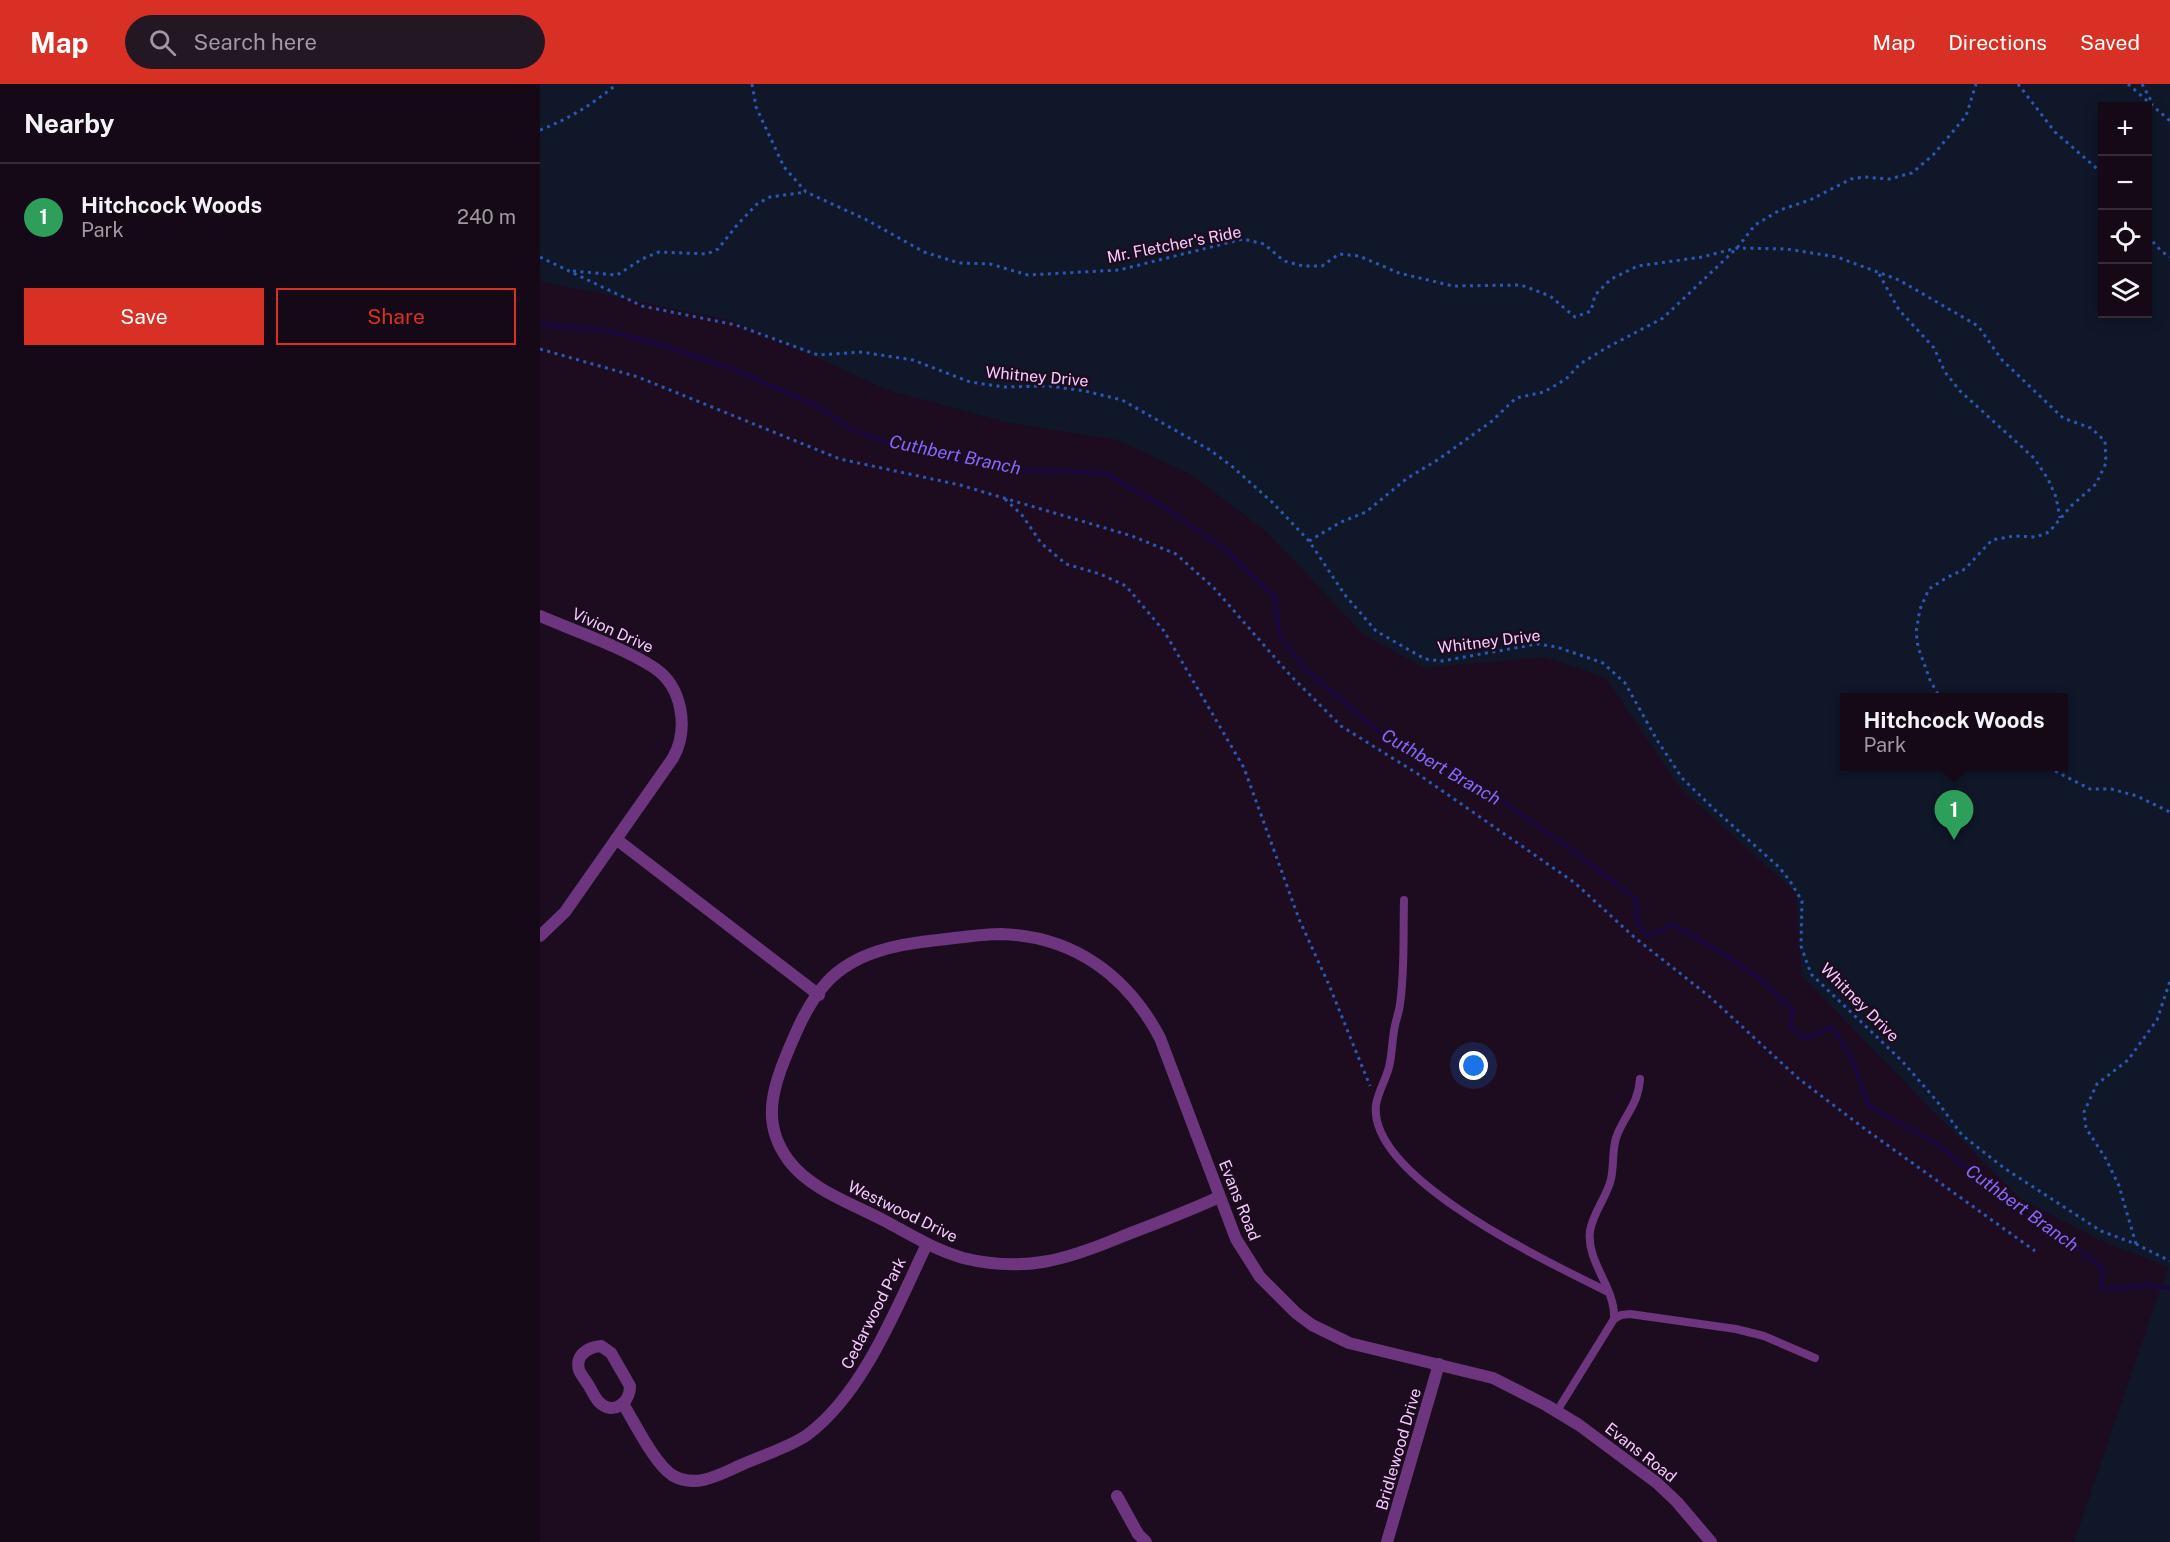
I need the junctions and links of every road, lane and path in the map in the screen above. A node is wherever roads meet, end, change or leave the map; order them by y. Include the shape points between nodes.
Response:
1 (616, 84) edge
2 (752, 84) edge
3 (1976, 84) edge
4 (2018, 84) edge
5 (2128, 84) edge
6 (2142, 84) edge
7 (2154, 106) junction
8 (2170, 121) edge
9 (540, 130) edge
10 (2098, 169) edge
11 (806, 192) junction
12 (2152, 241) edge
13 (1737, 248) junction
14 (540, 257) edge
15 (2170, 257) edge
16 (567, 270) junction
17 (1879, 272) junction
18 (540, 349) edge
19 (1005, 499) junction
20 (2060, 518) junction
21 (1309, 541) junction
22 (540, 616) edge
23 (1937, 693) edge
24 (2055, 771) edge
25 (2170, 812) edge
26 (616, 839) junction
27 (1404, 900) dead end
28 (540, 936) edge
29 (2170, 981) edge
30 (819, 995) junction
31 (1640, 1079) dead end
32 (1376, 1104) junction
33 (1219, 1197) junction
34 (927, 1244) junction
35 (2136, 1244) junction
36 (2035, 1251) dead end
37 (2170, 1261) edge
38 (1608, 1292) junction
39 (1614, 1319) junction
40 (1815, 1358) dead end
41 (1439, 1364) junction
42 (623, 1404) junction
43 (1557, 1411) junction
44 (1117, 1496) dead end
45 (1146, 1542) edge
46 (1388, 1542) edge
47 (1711, 1542) edge

1 - 9 path via 594,103
2 - 11 path, Mr. Fletcher's Ride via 756,107 784,167
3 - 13 path via 1965,116 1933,155 1912,173 1889,179 1851,179 1755,225
4 - 10 path via 2055,132
5 - 7 path
6 - 7 path
7 - 8 path
11 - 13 path, Mr. Fletcher's Ride via 924,252 959,263 990,264 1028,275 1119,270 1243,239 1264,244 1284,261 1304,266 1322,266 1338,254 1359,256 1399,273 1453,286 1521,285 1550,296 1575,317 1591,311 1595,295 1611,279 1638,266
11 - 16 path via 770,197 757,204 718,249 707,254 659,252 617,275
12 - 15 path
13 - 17 path, Mr. Fletcher's Ride via 1787,249 1837,257
13 - 21 path via 1663,318 1588,359 1544,392 1516,398 1492,421 1406,479 1366,512
14 - 16 path, Whitney Drive
16 - 21 path, Whitney Drive via 642,306 736,325 818,355 861,352 913,360 970,382 1004,387 1050,386 1122,400 1226,462
17 - 20 path via 1899,310 1934,348 1959,391 2034,458 2056,497
17 - 20 path, Mr. Fletcher's Ride via 1978,326 2002,360 2063,418 2091,428 2105,441 2106,463 2096,484
18 - 19 path via 638,377 840,459 960,485
19 - 32 path via 1022,515 1041,543 1066,564 1126,586 1164,631 1244,768 1299,919
19 - 36 path via 1132,536 1176,554 1214,588 1341,726 1418,774 1575,883 1799,1078
20 - 23 path, Mr. Fletcher's Ride via 2049,531 2036,537 1992,540 1965,569 1929,590 1916,632 1918,647
21 - 35 path, Whitney Drive via 1345,595 1376,631 1425,659 1442,661 1537,644 1603,663 1625,684 1682,778 1790,881 1802,901 1801,946 1811,974 1902,1061 1962,1135 2004,1168 2101,1231
22 - 26 street, Vivion Drive via 654,667 677,698 682,722 678,749
24 - 25 path via 2090,789 2111,789 2137,796
26 - 28 street, Vivion Drive via 565,912
26 - 30 street
27 - 32 lane via 1400,1004 1390,1066
29 - 35 path via 2157,1020 2128,1060 2097,1084 2084,1112 2086,1128 2119,1186
30 - 33 street, Evans Road via 827,982 850,964 883,949 919,942 1003,934 1043,940 1085,957 1116,978 1141,1006 1160,1038
30 - 34 street, Westwood Drive via 790,1045 773,1091 772,1120 781,1147 798,1171 832,1195
31 - 38 lane via 1639,1094 1616,1137 1608,1188 1590,1228 1592,1251
32 - 38 lane via 1377,1119 1388,1145 1436,1193 1481,1225
33 - 34 street, Westwood Drive via 1094,1249 1041,1263 1000,1264 964,1258
33 - 41 street, Evans Road via 1247,1258 1275,1294 1296,1313 1349,1343
34 - 42 street, Cedarwood Park via 857,1381 806,1436 712,1478 692,1481 664,1468
35 - 37 path, Whitney Drive
38 - 39 lane
39 - 40 lane via 1630,1314 1736,1329 1764,1336
39 - 43 lane
41 - 43 street, Evans Road via 1493,1378
41 - 46 street, Bridlewood Drive
42 - 42 street via 614,1408 598,1401 579,1371 578,1363 586,1350 601,1346 611,1353 630,1386
43 - 47 street, Evans Road via 1657,1484
44 - 45 street

